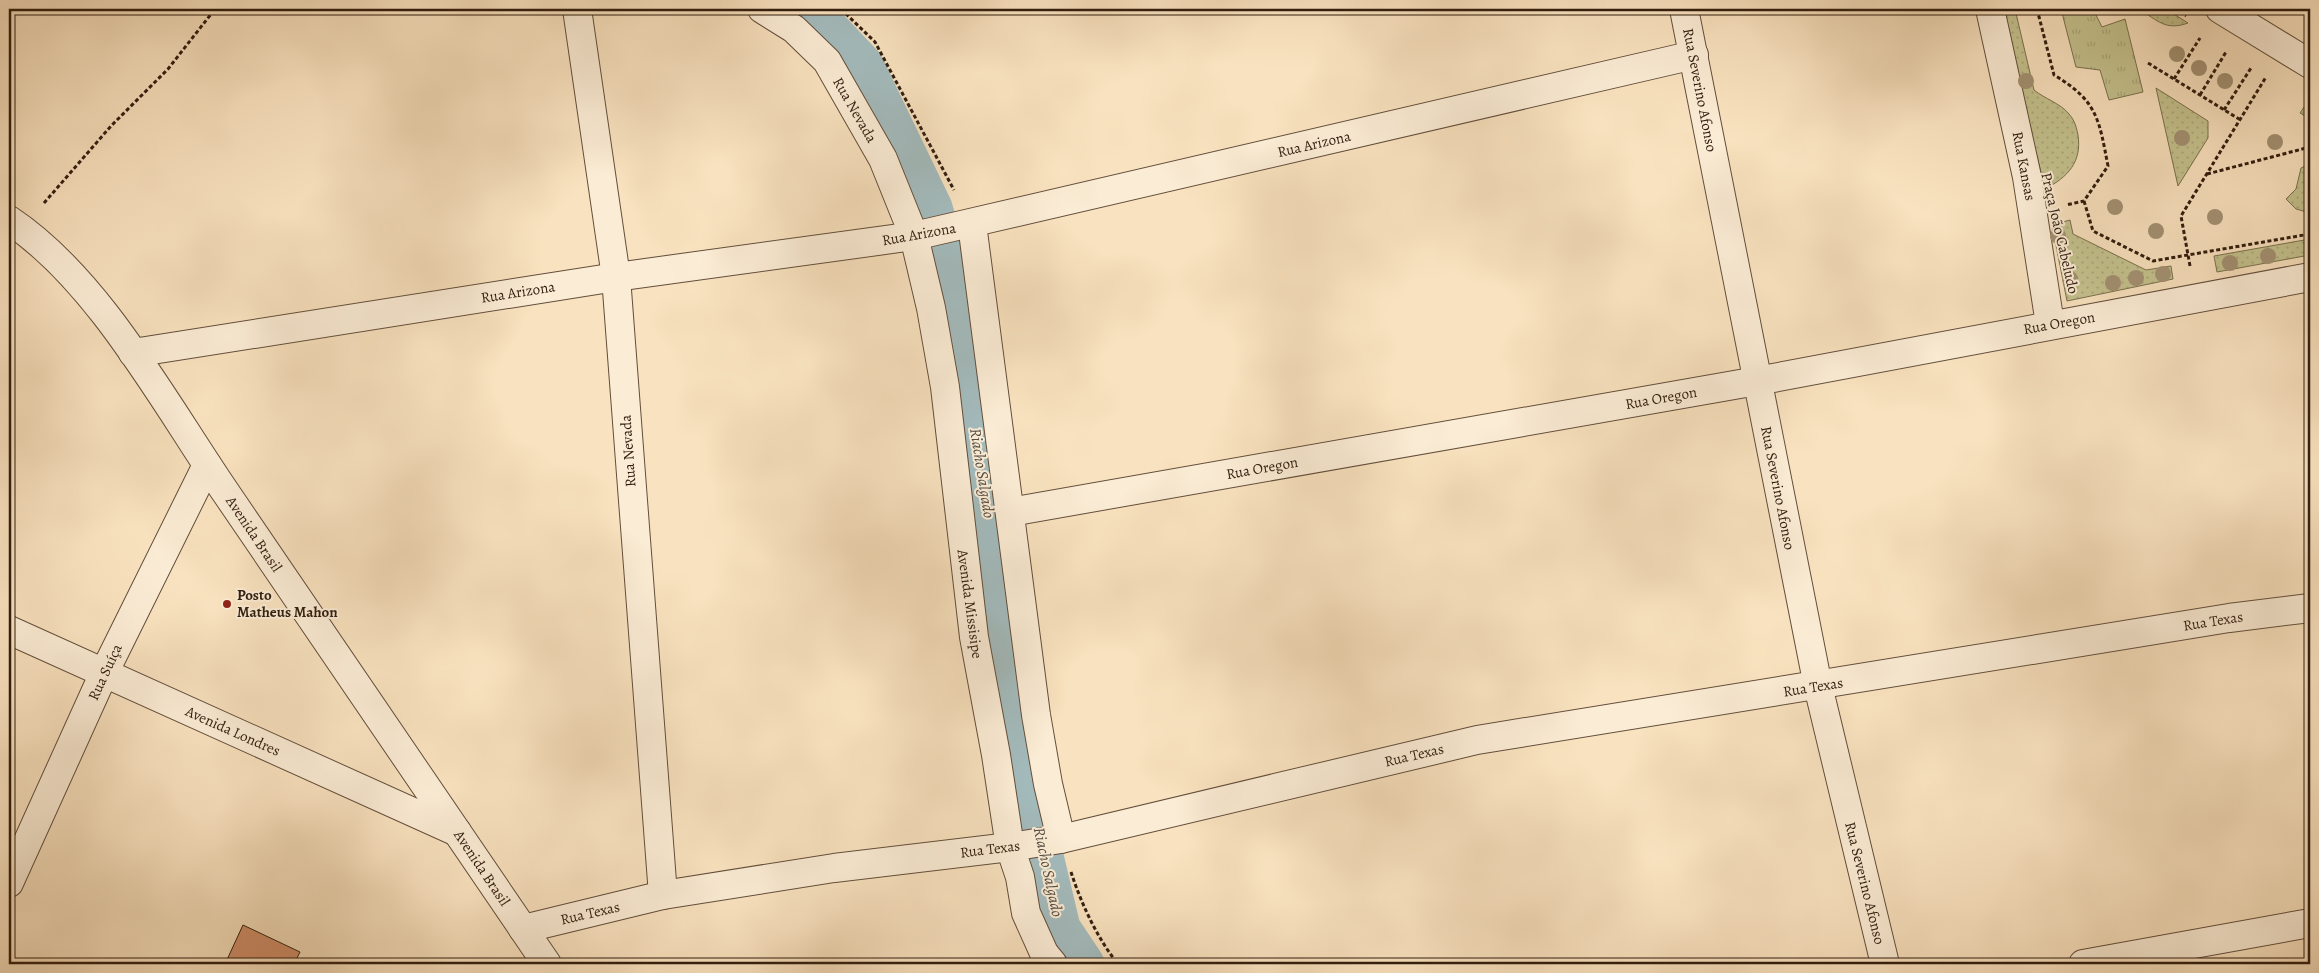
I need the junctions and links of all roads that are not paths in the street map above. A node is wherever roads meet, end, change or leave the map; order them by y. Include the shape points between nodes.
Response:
1 (577, 9) edge
2 (762, 9) edge
3 (1684, 9) edge
4 (1990, 9) edge
5 (2220, 9) edge
6 (1694, 55) junction
7 (2310, 64) edge
8 (15, 224) edge
9 (967, 225) junction
10 (918, 235) junction
11 (616, 277) junction
12 (2310, 277) edge
13 (2050, 324) junction
14 (133, 353) junction
15 (1757, 381) junction
16 (207, 465) junction
17 (1010, 512) junction
18 (2310, 608) edge
19 (9, 630) edge
20 (104, 673) junction
21 (1818, 686) junction
22 (457, 832) junction
23 (1059, 839) junction
24 (1010, 847) junction
25 (9, 882) edge
26 (662, 895) junction
27 (2310, 923) edge
28 (523, 929) junction
29 (547, 964) edge
30 (1053, 964) edge
31 (1885, 964) edge
32 (2083, 964) edge

1 - 11 street, Rua Nevada
2 - 10 street, Rua Nevada via 794,29 827,61 882,159
3 - 6 street, Rua Severino Afonso
4 - 13 street, Rua Kansas via 2027,177
5 - 7 street
6 - 9 street, Rua Arizona
6 - 15 street, Rua Severino Afonso
8 - 14 street, Avenida Brasil via 65,268
9 - 10 street, Rua Arizona
9 - 17 street
10 - 11 street, Rua Arizona
10 - 24 street, Avenida Missisipe via 945,387 974,637
11 - 14 street, Rua Arizona
11 - 26 street, Rua Nevada
12 - 13 street, Rua Oregon
13 - 15 street, Rua Oregon
14 - 16 street, Avenida Brasil
15 - 17 street, Rua Oregon
15 - 21 street, Rua Severino Afonso
16 - 20 street, Rua Suíça
16 - 22 street, Avenida Brasil
17 - 23 street via 1036,715
18 - 21 street, Rua Texas via 2228,618
19 - 20 street, Avenida Londres
20 - 22 street, Avenida Londres
20 - 25 street, Rua Suíça
21 - 23 street, Rua Texas via 1476,740
21 - 31 street, Rua Severino Afonso
22 - 28 street, Avenida Brasil
23 - 24 street, Rua Texas
24 - 26 street, Rua Texas via 834,868
24 - 30 street, Avenida Missisipe via 1020,877 1026,913 1044,953
26 - 28 street, Rua Texas
27 - 32 street
28 - 29 street, Avenida Brasil

